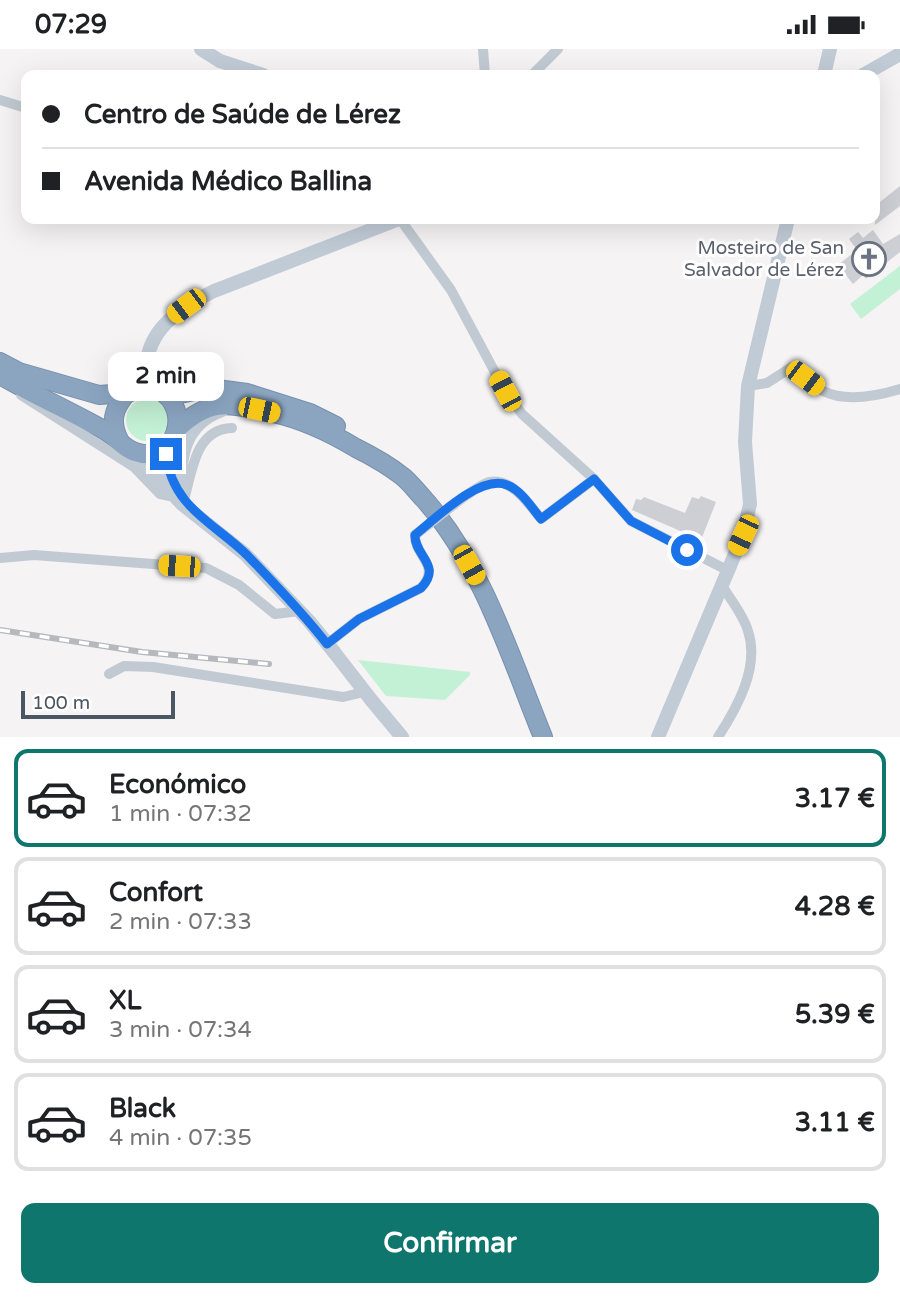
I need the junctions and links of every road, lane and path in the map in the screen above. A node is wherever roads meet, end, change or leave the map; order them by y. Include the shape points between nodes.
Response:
1 (201, 49) edge
2 (483, 49) edge
3 (558, 49) edge
4 (830, 49) edge
5 (900, 54) edge
6 (247, 70) edge
7 (485, 70) edge
8 (537, 70) edge
9 (825, 70) edge
10 (872, 70) edge
11 (0, 100) edge
12 (21, 106) edge
13 (386, 224) edge
14 (403, 224) edge
15 (787, 224) edge
16 (0, 362) edge
17 (7, 379) edge
18 (748, 386) junction
19 (153, 389) junction
20 (900, 389) edge
21 (127, 393) junction
22 (236, 406) junction
23 (179, 427) junction
24 (232, 428) dead end
25 (170, 444) junction
26 (127, 447) junction
27 (403, 477) junction
28 (594, 479) junction
29 (183, 501) junction
30 (0, 558) edge
31 (724, 577) junction
32 (300, 611) junction
33 (331, 648) junction
34 (108, 674) dead end
35 (368, 697) junction
36 (402, 737) edge
37 (543, 737) edge
38 (658, 737) edge
39 (719, 737) edge

1 - 6 street
2 - 7 street
3 - 8 street
4 - 9 street
5 - 10 street
11 - 12 street
13 - 19 street via 186,306 150,345 144,367
14 - 28 street via 452,290 513,403
15 - 18 street
16 - 21 highway via 65,387 99,395
17 - 26 highway via 107,431
17 - 29 street via 20,394 134,467 160,494
18 - 20 street via 767,383 792,367 821,390 837,396
18 - 31 street via 749,515
19 - 21 highway
19 - 23 highway via 173,401
19 - 27 highway via 180,394 209,388 247,393 310,412 343,430
21 - 26 highway via 112,417 114,430
22 - 23 highway via 214,405 196,411
22 - 27 highway via 282,415 338,437
22 - 29 street via 216,413 189,435 179,470
23 - 25 highway
24 - 29 street via 220,428 200,443
25 - 26 highway via 148,454
25 - 29 street via 168,467
26 - 29 street
27 - 37 highway via 437,514 481,587
28 - 31 street via 631,521
28 - 33 street, bridge via 541,519 508,485 490,482 465,496 415,535 414,542 430,570 428,581 359,619
29 - 32 street via 245,554
30 - 32 street via 34,555 206,568 239,585 275,614
31 - 38 street
31 - 39 street via 751,641 743,693
32 - 33 street
33 - 35 street, bridge
34 - 35 street via 124,666 153,667
35 - 36 street

